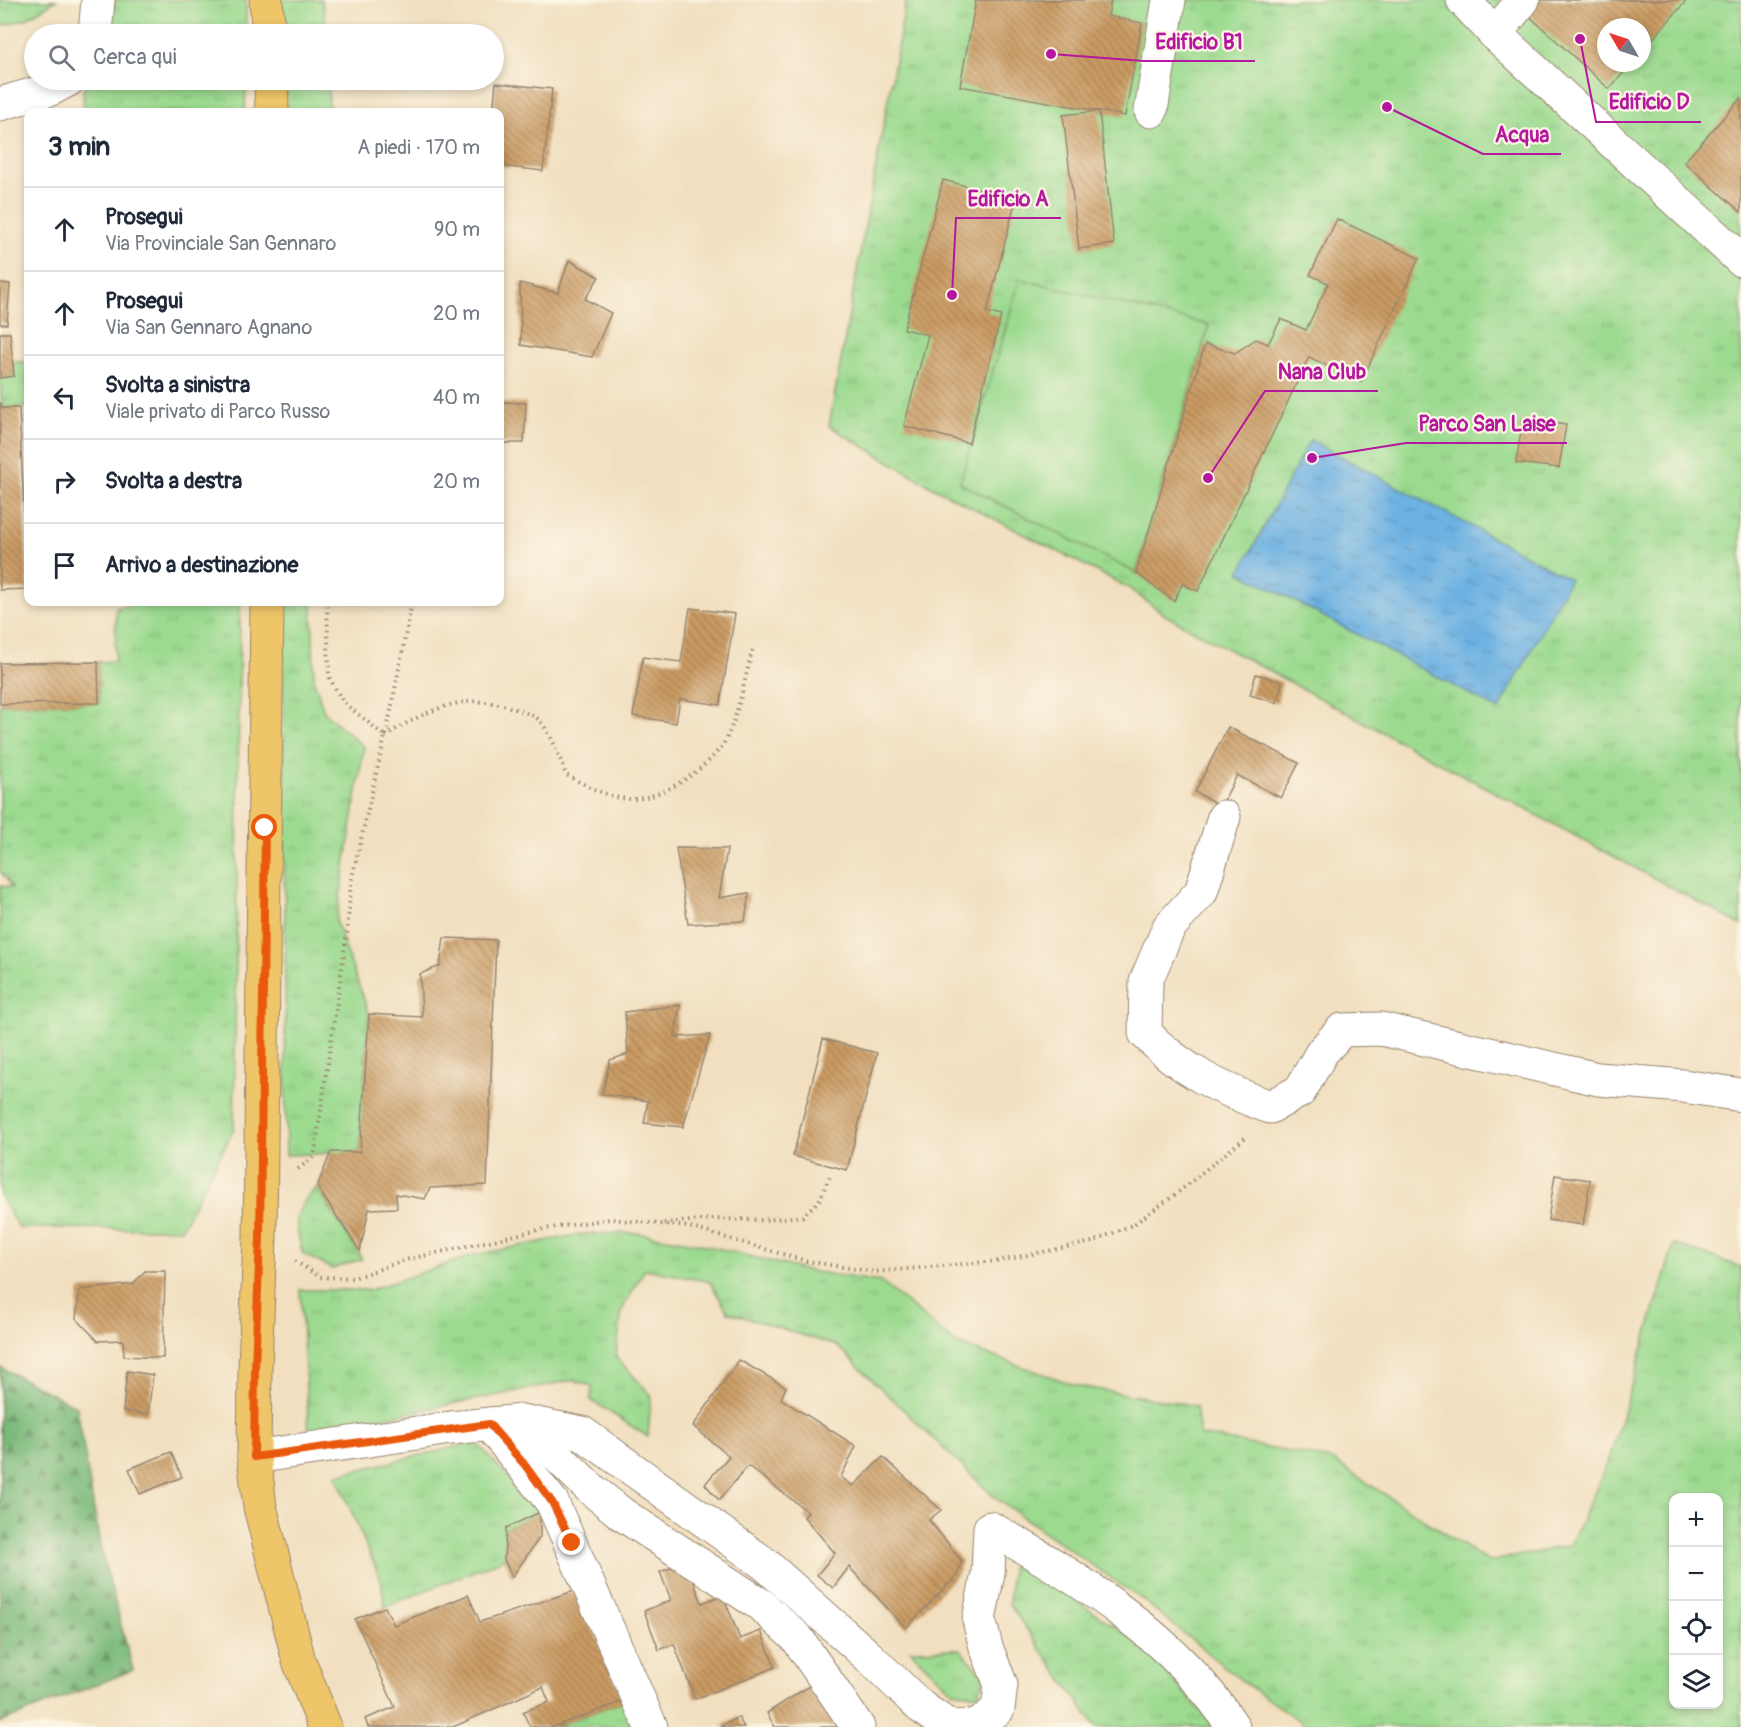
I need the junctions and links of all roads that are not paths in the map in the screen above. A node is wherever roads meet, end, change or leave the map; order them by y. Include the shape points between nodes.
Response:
1 (98, 0) edge
2 (266, 0) edge
3 (1169, 0) edge
4 (1463, 0) edge
5 (1524, 0) edge
6 (95, 24) edge
7 (268, 24) edge
8 (1495, 34) junction
9 (48, 90) edge
10 (271, 90) edge
11 (0, 105) edge
12 (272, 108) edge
13 (1151, 111) dead end
14 (1741, 260) edge
15 (267, 606) edge
16 (1224, 817) dead end
17 (1741, 1095) edge
18 (521, 1421) junction
19 (489, 1424) junction
20 (254, 1457) junction
21 (325, 1727) edge
22 (651, 1727) edge
23 (858, 1727) edge
24 (1233, 1727) edge

1 - 6 street
2 - 7 main road
3 - 13 street
4 - 8 street
5 - 8 street
8 - 14 street
9 - 11 street
10 - 12 main road
15 - 20 main road via 261,1196
16 - 17 street via 1201,892 1169,927 1146,981 1145,1033 1165,1053 1215,1086 1270,1107 1300,1091 1322,1052 1342,1030 1381,1029 1598,1078
18 - 19 street
18 - 23 street via 622,1514 761,1605 797,1638
18 - 24 street via 582,1433 611,1451 765,1564 921,1707 950,1727 978,1726 998,1709 1001,1685 979,1620 988,1573 990,1528 1098,1594 1168,1650
19 - 20 street
19 - 22 street via 552,1502
20 - 21 main road via 260,1507 299,1661

